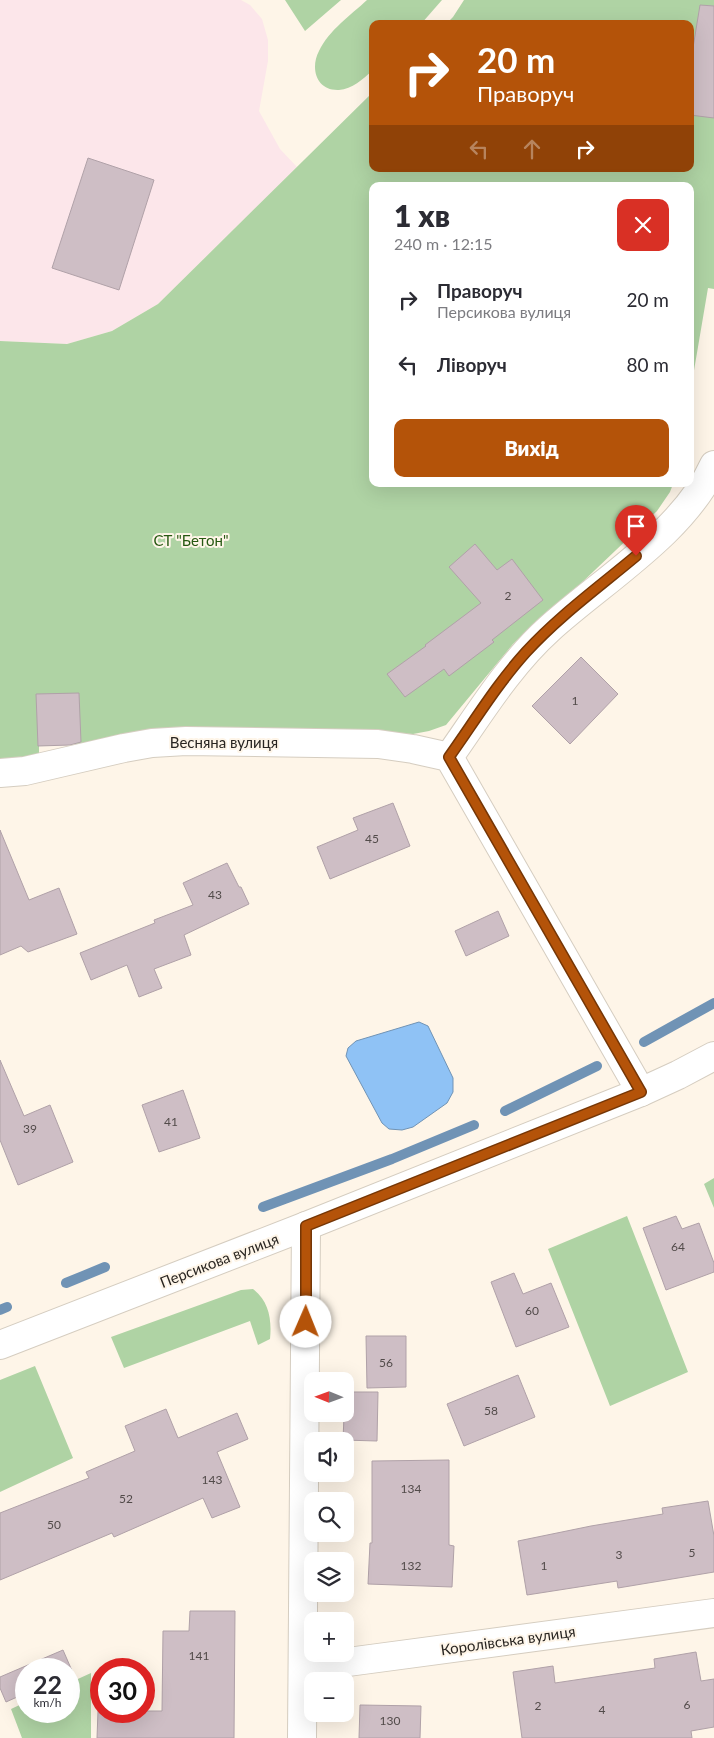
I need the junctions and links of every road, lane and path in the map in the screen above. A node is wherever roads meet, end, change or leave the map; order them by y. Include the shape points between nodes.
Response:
1 (714, 465) edge
2 (449, 757) junction
3 (0, 773) edge
4 (714, 1056) edge
5 (641, 1092) junction
6 (306, 1226) junction
7 (0, 1345) edge
8 (714, 1612) edge
9 (303, 1668) junction
10 (302, 1738) edge

1 - 2 street via 683,513 663,534 528,650
2 - 3 street, Весняна вулиця via 378,744 186,741 152,743 25,771
2 - 5 street
4 - 5 street, Персикова вулиця
5 - 6 street, Персикова вулиця
6 - 7 street, Персикова вулиця
6 - 9 street
8 - 9 street, Королівська вулиця
9 - 10 street

